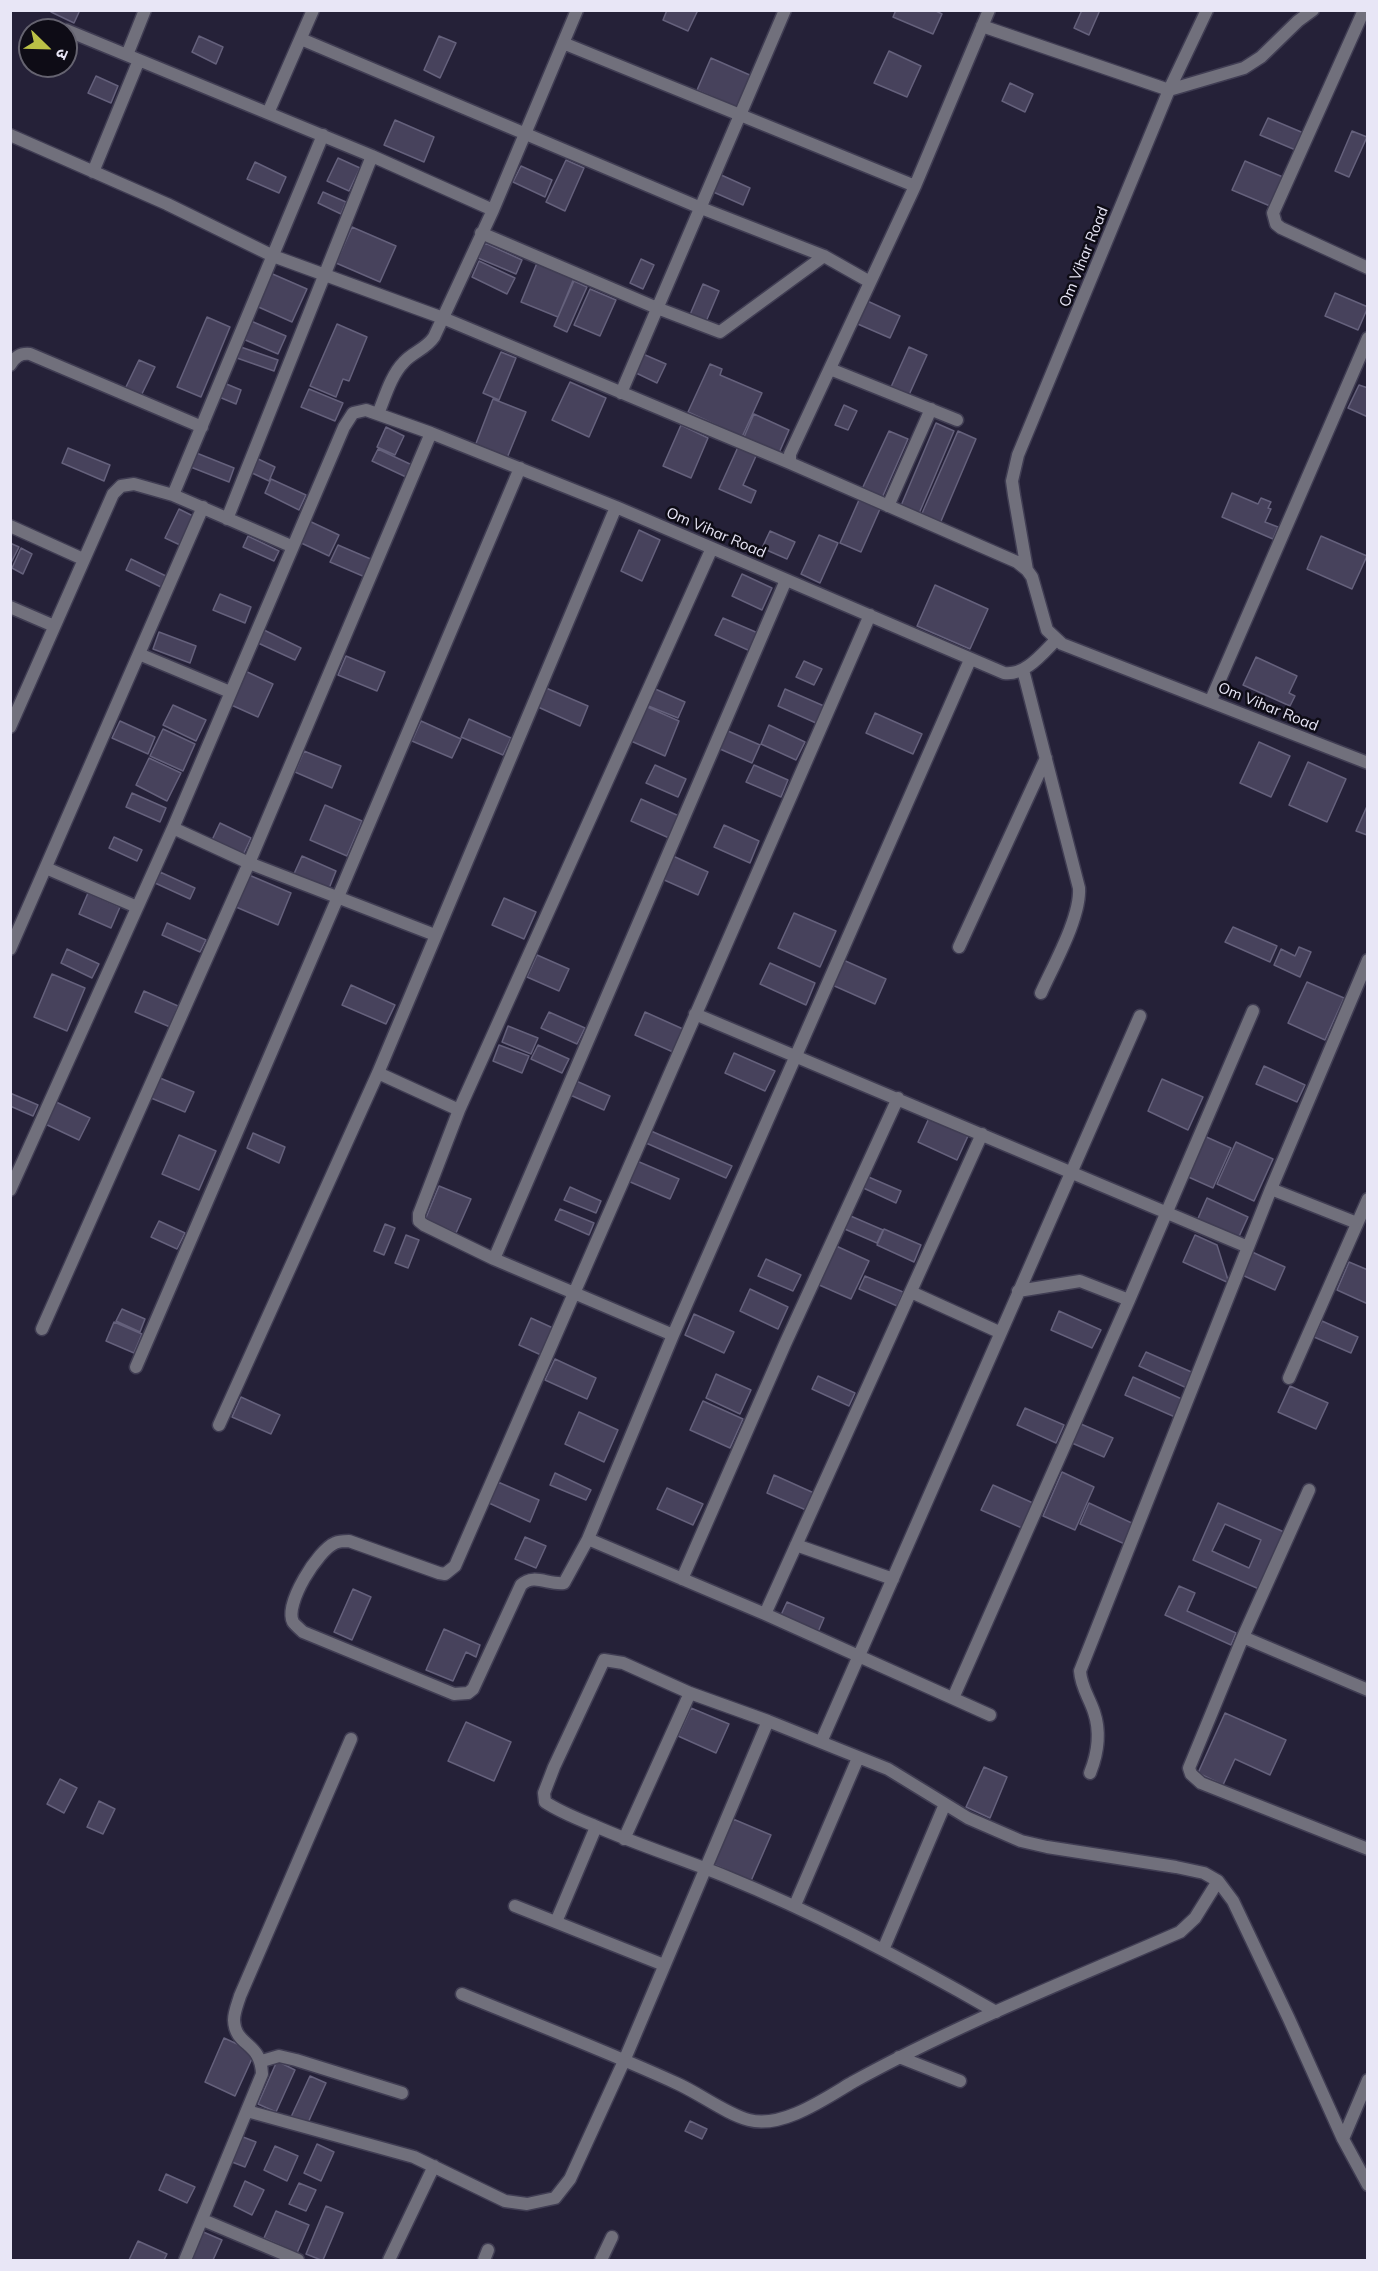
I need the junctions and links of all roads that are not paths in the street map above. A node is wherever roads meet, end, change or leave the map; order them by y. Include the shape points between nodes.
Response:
1 (146, 10) edge
2 (313, 10) edge
3 (577, 10) edge
4 (785, 10) edge
5 (989, 10) edge
6 (1207, 10) edge
7 (1313, 10) edge
8 (1365, 11) edge
9 (982, 26) junction
10 (78, 36) edge
11 (301, 39) junction
12 (563, 42) junction
13 (127, 55) junction
14 (139, 60) junction
15 (1169, 90) junction
16 (268, 113) junction
17 (740, 116) junction
18 (523, 134) junction
19 (10, 135) edge
20 (323, 135) junction
21 (372, 156) junction
22 (93, 172) junction
23 (915, 186) junction
24 (701, 208) junction
25 (493, 210) junction
26 (481, 233) junction
27 (273, 256) junction
28 (824, 256) junction
29 (1368, 268) edge
30 (325, 275) junction
31 (870, 282) junction
32 (657, 308) junction
33 (443, 318) junction
34 (1368, 338) edge
35 (1365, 351) edge
36 (10, 365) edge
37 (830, 369) junction
38 (621, 393) junction
39 (931, 409) junction
40 (378, 414) junction
41 (957, 420) dead end
42 (202, 427) junction
43 (431, 433) junction
44 (790, 463) junction
45 (520, 468) junction
46 (173, 495) junction
47 (888, 506) junction
48 (203, 507) junction
49 (616, 507) junction
50 (227, 519) junction
51 (10, 526) edge
52 (291, 546) junction
53 (712, 548) junction
54 (83, 559) junction
55 (1027, 570) junction
56 (786, 580) junction
57 (10, 607) edge
58 (870, 615) junction
59 (54, 626) junction
60 (1056, 640) junction
61 (139, 654) junction
62 (970, 660) junction
63 (1023, 670) junction
64 (230, 692) junction
65 (1210, 700) junction
66 (10, 727) edge
67 (1046, 758) junction
68 (1368, 763) edge
69 (173, 828) junction
70 (249, 863) junction
71 (46, 868) junction
72 (338, 897) junction
73 (137, 907) junction
74 (435, 935) junction
75 (959, 947) dead end
76 (10, 949) edge
77 (1368, 960) edge
78 (1041, 993) dead end
79 (1253, 1011) dead end
80 (695, 1014) junction
81 (1140, 1016) dead end
82 (796, 1056) junction
83 (378, 1073) junction
84 (898, 1098) junction
85 (459, 1110) junction
86 (982, 1134) junction
87 (1071, 1171) junction
88 (1271, 1189) junction
89 (10, 1190) edge
90 (1368, 1199) edge
91 (1166, 1211) junction
92 (1357, 1223) junction
93 (1248, 1247) junction
94 (494, 1259) junction
95 (1018, 1291) junction
96 (910, 1292) junction
97 (575, 1293) junction
98 (1129, 1300) junction
99 (42, 1329) dead end
100 (999, 1332) junction
101 (673, 1335) junction
102 (136, 1367) dead end
103 (1289, 1378) dead end
104 (219, 1425) dead end
105 (1309, 1490) dead end
106 (588, 1539) junction
107 (796, 1545) junction
108 (682, 1579) junction
109 (892, 1580) junction
110 (765, 1614) junction
111 (1243, 1637) junction
112 (860, 1656) junction
113 (1368, 1690) edge
114 (690, 1693) junction
115 (953, 1698) junction
116 (990, 1715) dead end
117 (768, 1721) junction
118 (351, 1739) dead end
119 (821, 1742) junction
120 (858, 1758) junction
121 (1090, 1773) dead end
122 (945, 1804) junction
123 (596, 1827) junction
124 (624, 1839) junction
125 (1368, 1849) edge
126 (705, 1868) junction
127 (1218, 1881) junction
128 (515, 1905) dead end
129 (795, 1905) junction
130 (556, 1922) junction
131 (883, 1950) junction
132 (664, 1965) junction
133 (462, 1994) dead end
134 (996, 2012) junction
135 (899, 2057) junction
136 (262, 2061) junction
137 (624, 2061) junction
138 (1368, 2080) edge
139 (960, 2081) dead end
140 (402, 2093) dead end
141 (247, 2111) junction
142 (1343, 2139) junction
143 (434, 2166) junction
144 (1368, 2186) edge
145 (203, 2220) junction
146 (612, 2236) dead end
147 (184, 2260) edge
148 (298, 2260) edge
149 (389, 2260) edge
150 (601, 2260) edge

1 - 13 street
2 - 11 street
3 - 12 street
4 - 17 street
5 - 9 street
6 - 15 street, Om Vihar Road
7 - 15 street via 1244,68
8 - 29 street via 1272,213 1281,228
9 - 15 street
9 - 23 street
10 - 13 street
11 - 16 street
11 - 18 street
12 - 17 street
12 - 18 street
13 - 14 street
14 - 16 street
14 - 22 street
15 - 55 street, Om Vihar Road via 1018,455 1013,488
16 - 20 street
17 - 23 street
17 - 24 street
18 - 24 street
18 - 25 street
19 - 22 street
20 - 21 street
20 - 27 street
21 - 25 street
21 - 30 street
22 - 27 street
23 - 31 street
24 - 28 street
24 - 32 street
25 - 26 street
26 - 32 street
26 - 33 street
27 - 30 street
27 - 42 street
28 - 31 street
28 - 32 street via 720,332
30 - 33 street
30 - 50 street
31 - 37 street
32 - 38 street
33 - 38 street
33 - 40 street via 428,345 397,371
34 - 35 street
35 - 65 street
36 - 42 street via 22,354 30,354
37 - 39 street
37 - 44 street via 790,454
38 - 44 street
39 - 41 street
39 - 47 street
40 - 43 street, Om Vihar Road
40 - 52 street, Om Vihar Road via 366,410 353,413
42 - 46 street
43 - 45 street, Om Vihar Road
43 - 70 street
44 - 47 street
45 - 49 street, Om Vihar Road
45 - 72 street
46 - 48 street
46 - 54 street via 134,484 121,486 113,494
47 - 55 street via 1017,562
48 - 50 street
48 - 61 street
49 - 53 street, Om Vihar Road
49 - 74 street
50 - 52 street
51 - 54 street
52 - 64 street
53 - 56 street, Om Vihar Road
53 - 85 street
54 - 59 street
55 - 60 street, Om Vihar Road via 1047,630
56 - 58 street, Om Vihar Road
56 - 94 street
57 - 59 street
58 - 62 street, Om Vihar Road
58 - 80 street
59 - 66 street
60 - 63 street
60 - 65 street, Om Vihar Road
61 - 64 street
61 - 71 street
62 - 63 street, Om Vihar Road via 1004,673
62 - 82 street
63 - 67 street
64 - 69 street
65 - 68 street, Om Vihar Road
67 - 75 street
67 - 78 street via 1080,898
69 - 70 street
69 - 73 street
70 - 72 street
70 - 99 street
71 - 73 street
71 - 76 street
72 - 74 street
72 - 102 street
73 - 89 street
74 - 83 street
77 - 88 street
79 - 91 street
80 - 82 street
80 - 97 street
81 - 87 street
82 - 84 street
82 - 101 street
83 - 85 street
83 - 104 street
84 - 86 street
84 - 108 street
85 - 94 street via 419,1221
86 - 87 street
86 - 96 street
87 - 91 street
87 - 95 street
88 - 92 street
88 - 93 street
90 - 92 street
91 - 93 street
91 - 98 street
92 - 103 street
93 - 121 street via 1080,1671 1097,1728 1098,1745
94 - 97 street
95 - 98 street via 1080,1281
95 - 100 street
96 - 100 street
96 - 107 street
97 - 101 street
97 - 106 street via 455,1566 445,1574 439,1573 349,1541 335,1543 312,1564 296,1595 293,1622 321,1641 453,1694 468,1694 521,1585 533,1578 564,1583
98 - 115 street
100 - 109 street
101 - 106 street
105 - 111 street
106 - 108 street
107 - 109 street
107 - 110 street
108 - 110 street
109 - 112 street
110 - 112 street
111 - 113 street
111 - 125 street via 1191,1761 1191,1774 1201,1783
112 - 115 street
112 - 119 street
114 - 117 street
114 - 123 street via 623,1663 604,1660 544,1793 545,1802
114 - 124 street
115 - 116 street
117 - 119 street
117 - 126 street
118 - 136 street via 237,2006 236,2029
119 - 120 street
120 - 122 street via 888,1769
120 - 129 street
122 - 127 street via 1021,1841 1176,1867 1204,1873
122 - 131 street
123 - 124 street
123 - 130 street
124 - 126 street
126 - 129 street
126 - 132 street
127 - 134 street via 1180,1932
127 - 142 street via 1233,1901
128 - 130 street
129 - 131 street
130 - 132 street
131 - 134 street
132 - 137 street
133 - 137 street
134 - 135 street
135 - 137 street via 805,2110 768,2121 749,2121 678,2083
135 - 139 street
136 - 140 street via 279,2056
136 - 141 street via 262,2074
137 - 143 street via 570,2179 555,2198 527,2204 505,2201
138 - 142 street
141 - 143 street via 389,2149
141 - 145 street
142 - 144 street
143 - 149 street
145 - 147 street
145 - 148 street
146 - 150 street

